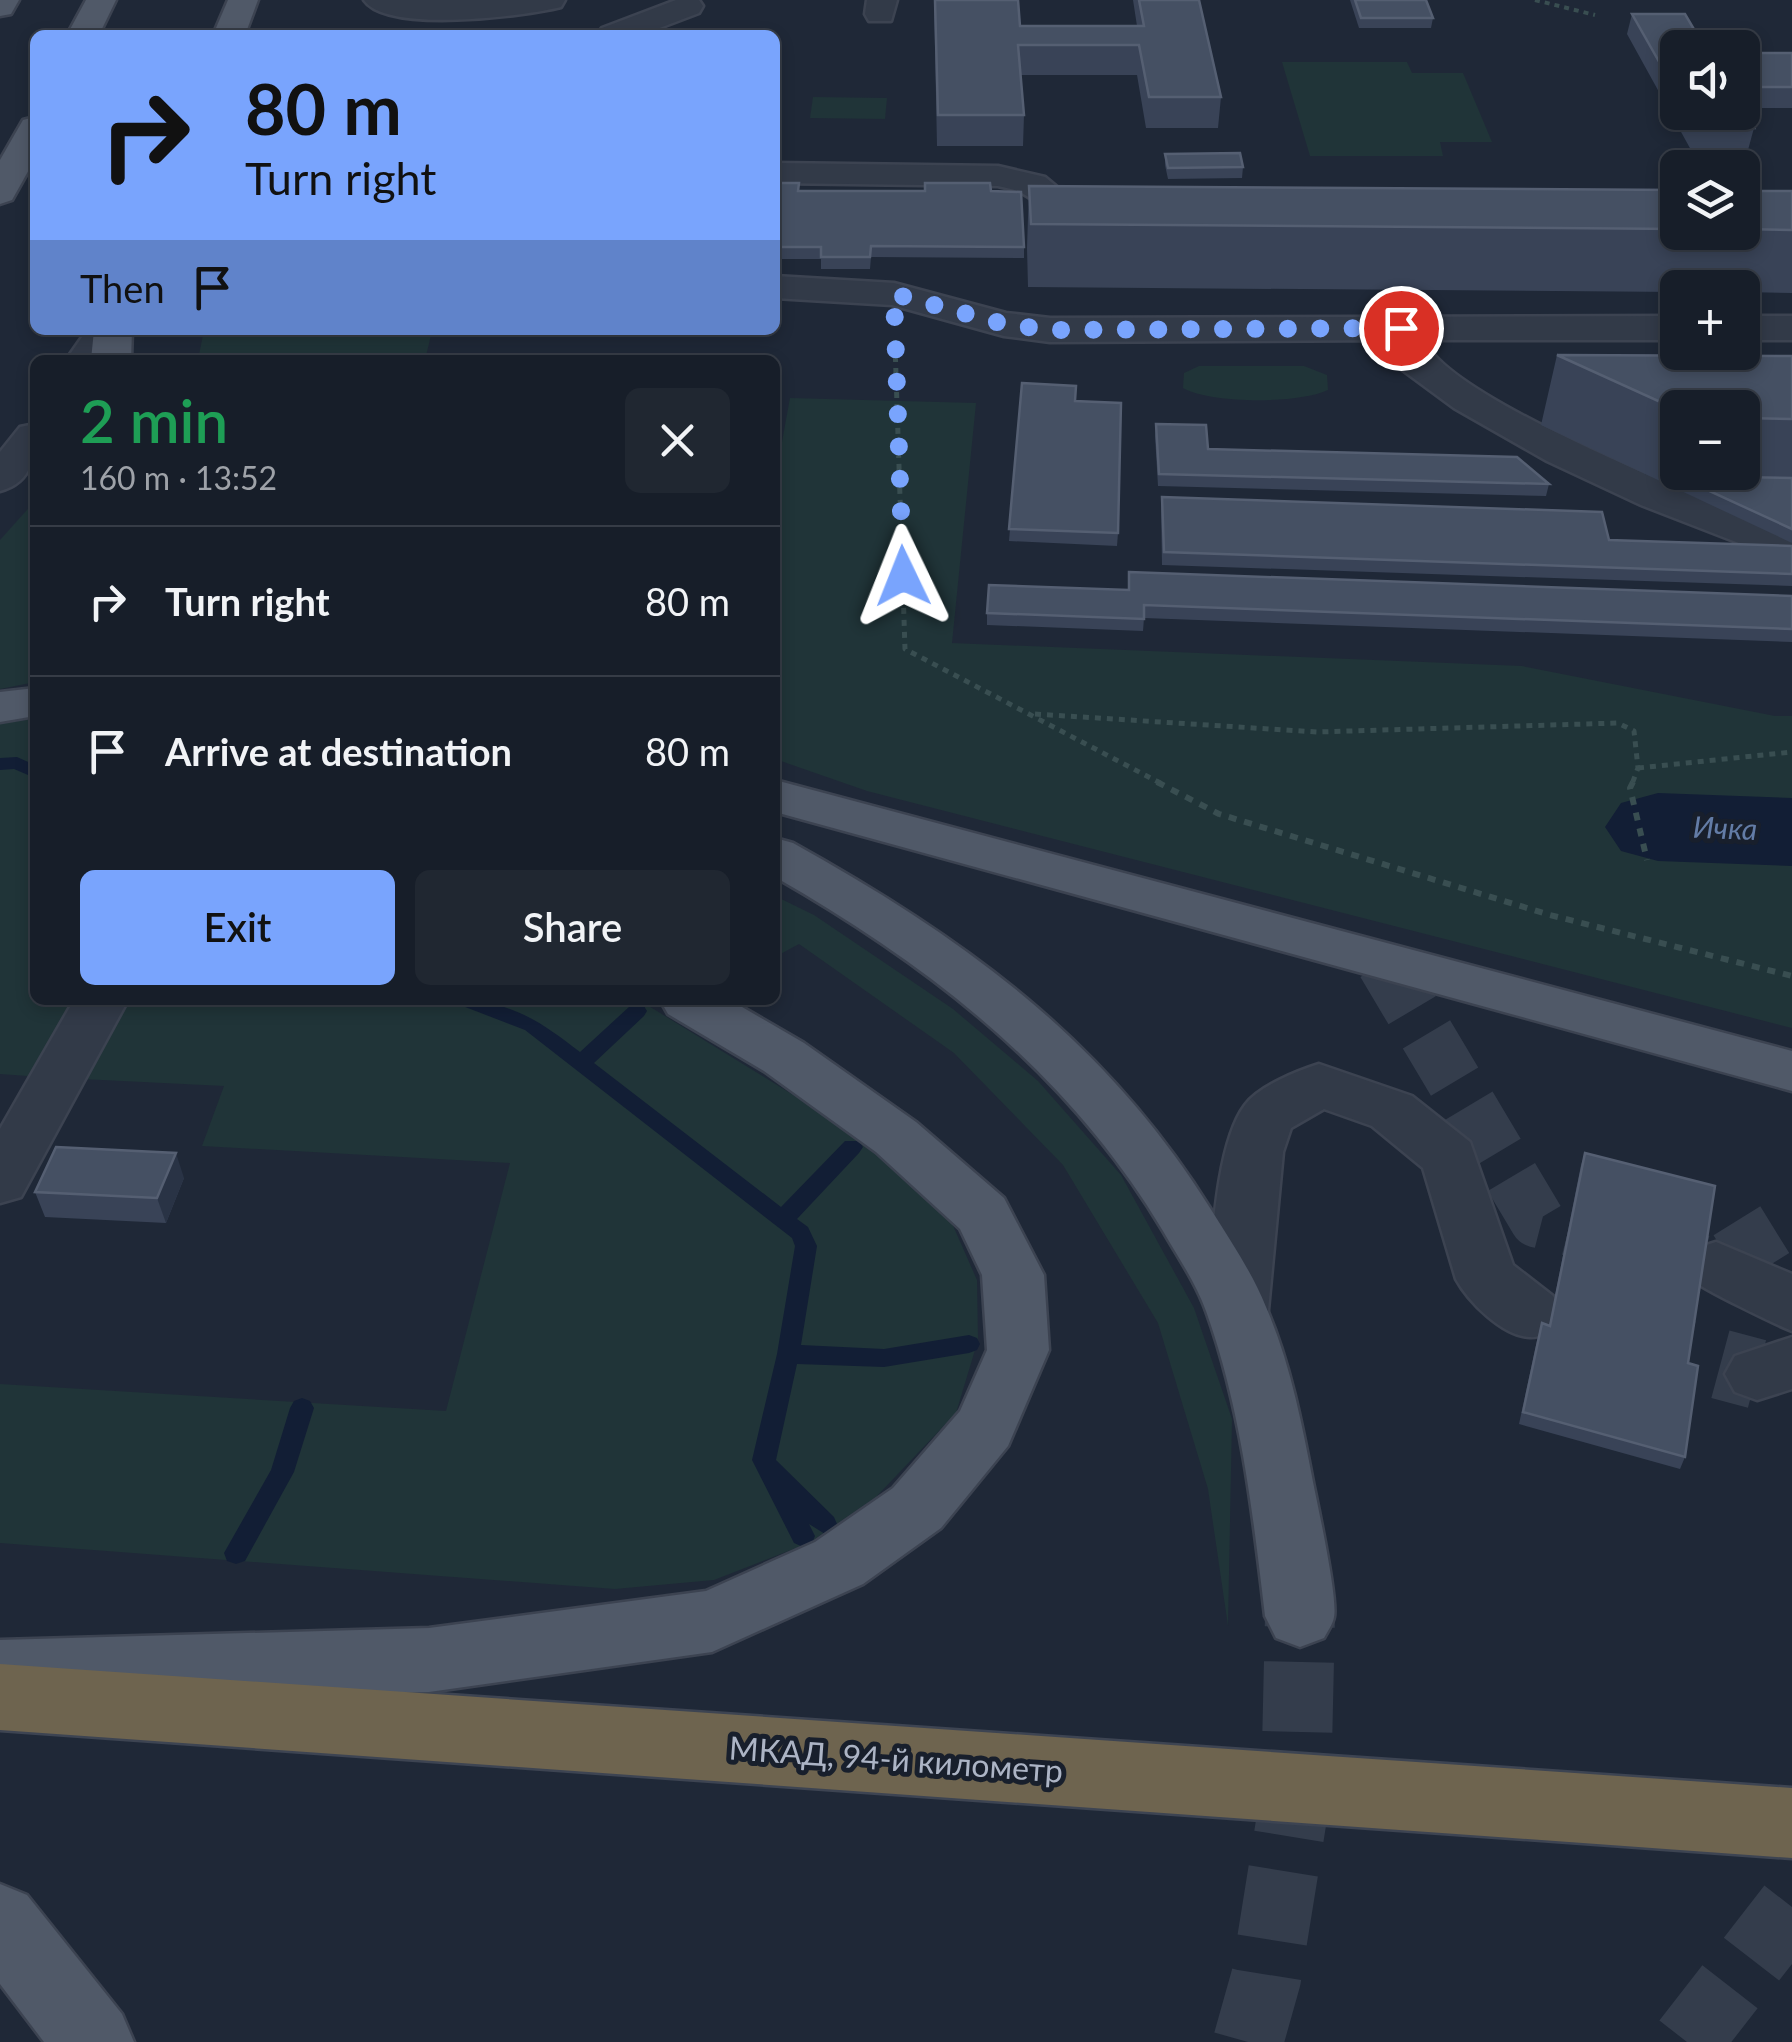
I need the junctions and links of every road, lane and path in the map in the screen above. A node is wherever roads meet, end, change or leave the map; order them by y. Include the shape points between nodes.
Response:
1 (4, 0) edge
2 (102, 0) edge
3 (243, 0) edge
4 (379, 0) edge
5 (550, 0) edge
6 (1535, 0) edge
7 (0, 7) edge
8 (686, 14) edge
9 (1596, 15) dead end
10 (86, 30) edge
11 (231, 30) edge
12 (630, 30) edge
13 (30, 137) edge
14 (780, 173) edge
15 (0, 194) edge
16 (1134, 229) edge
17 (780, 288) edge
18 (894, 294) junction
19 (1401, 328) junction
20 (1660, 328) edge
21 (1760, 328) edge
22 (1792, 328) edge
23 (30, 442) edge
24 (0, 478) edge
25 (1777, 543) edge
26 (30, 703) edge
27 (0, 707) edge
28 (1028, 714) junction
29 (1792, 752) edge
30 (1638, 768) junction
31 (780, 797) edge
32 (780, 858) edge
33 (1647, 860) dead end
34 (1792, 976) edge
35 (98, 1005) edge
36 (696, 1005) edge
37 (1792, 1072) edge
38 (0, 1181) edge
39 (1792, 1278) edge
40 (1792, 1306) edge
41 (1237, 1310) junction
42 (1532, 1313) dead end
43 (1300, 1616) tunnel mouth
44 (0, 1672) edge
45 (0, 1697) edge
46 (1792, 1823) edge
47 (0, 1922) edge
48 (94, 2042) edge

1 - 7 main road
2 - 10 main road
3 - 11 main road
4 - 5 street via 404,8
6 - 9 path
8 - 12 street
13 - 15 main road
14 - 16 street via 998,176 1032,184 1075,220
17 - 18 street
18 - 19 street via 1050,330
18 - 28 path via 905,649
19 - 20 street
19 - 25 street via 1410,358 1468,399 1532,412 1656,496
21 - 22 street
23 - 24 street
26 - 27 main road
28 - 30 path via 1317,732 1618,723 1634,731
28 - 34 path via 1219,814 1550,915
29 - 30 path
30 - 33 path via 1630,788
31 - 37 main road
32 - 41 main road via 843,891 985,986 1073,1066 1167,1182
35 - 38 street
36 - 44 main road via 896,1136 984,1214 1012,1275 1018,1350 985,1426 917,1508 838,1563 712,1621 429,1660
39 - 40 street via 1716,1266
41 - 42 street via 1254,1152 1267,1116 1319,1085 1392,1111 1449,1158 1487,1279
41 - 43 main road via 1279,1459
45 - 46 highway, МКАД, 94-й километр
47 - 48 main road

